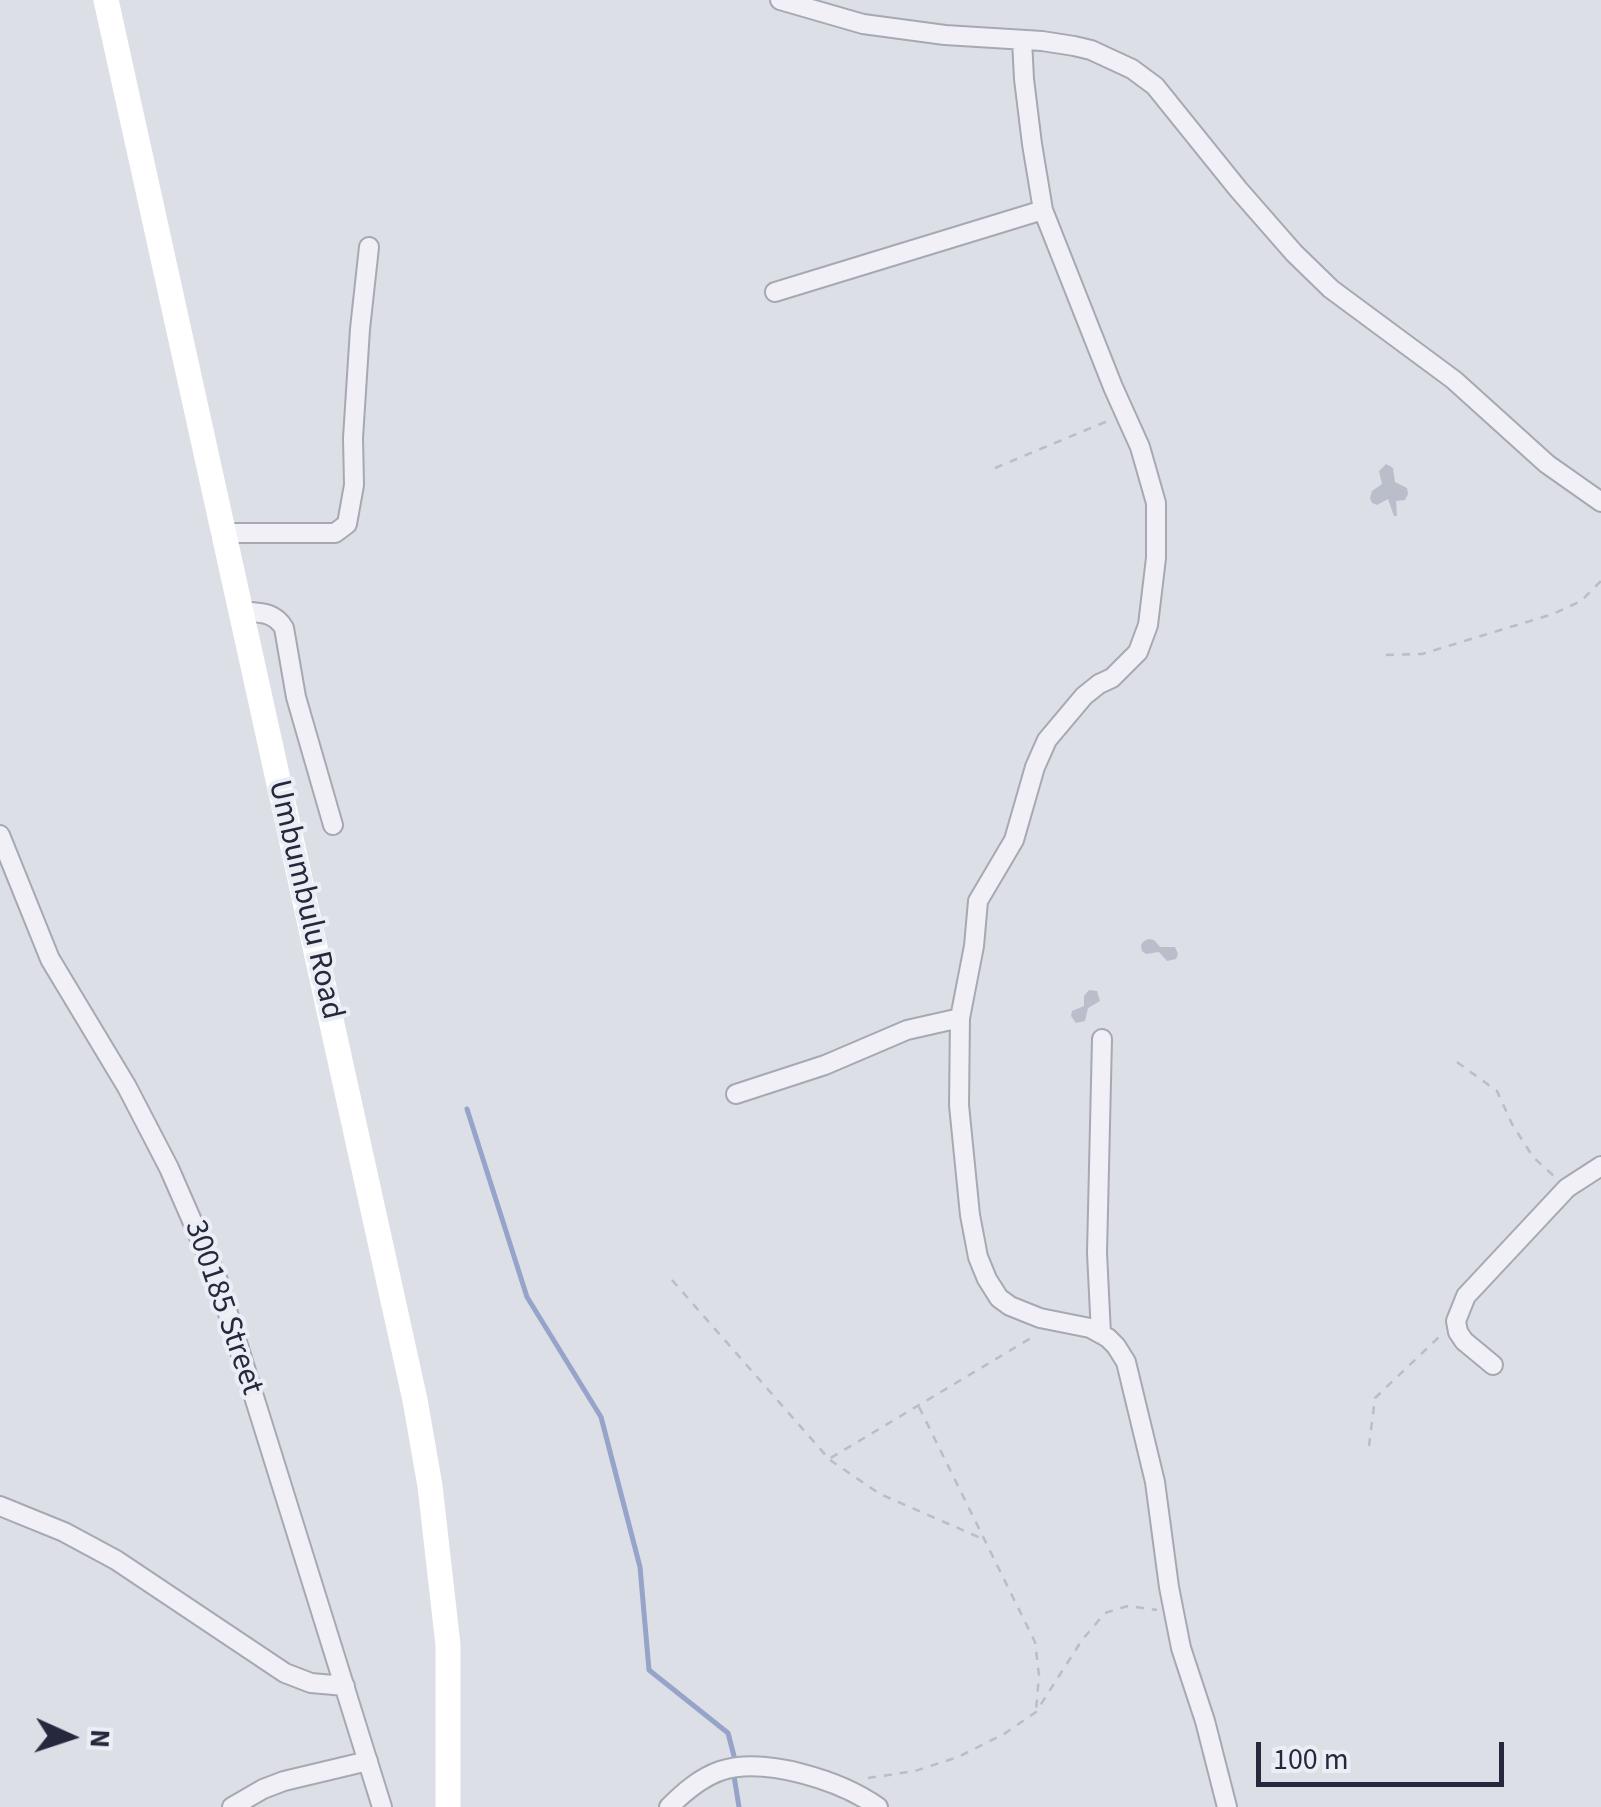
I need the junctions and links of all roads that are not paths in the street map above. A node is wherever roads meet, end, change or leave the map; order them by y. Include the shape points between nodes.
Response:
1 (106, 0) edge
2 (780, 0) edge
3 (1022, 40) junction
4 (1044, 210) junction
5 (369, 247) dead end
6 (775, 292) dead end
7 (1601, 502) edge
8 (222, 533) junction
9 (240, 611) junction
10 (333, 825) dead end
11 (0, 835) edge
12 (960, 1018) junction
13 (1102, 1039) dead end
14 (736, 1094) dead end
15 (1601, 1166) edge
16 (1101, 1334) junction
17 (1493, 1365) dead end
18 (0, 1506) edge
19 (345, 1686) junction
20 (368, 1761) junction
21 (232, 1807) edge
22 (382, 1807) edge
23 (448, 1807) edge
24 (669, 1807) edge
25 (878, 1807) edge
26 (1226, 1807) edge

1 - 8 main road, Umbumbulu Road
2 - 3 street via 864,24
3 - 4 street
3 - 7 street via 1091,50 1144,77 1331,290 1454,380 1547,464
4 - 6 street
4 - 12 street via 1140,447 1156,503 1156,558 1138,652 1084,696 1035,767 1014,840 978,901
5 - 8 street via 347,524 335,533
8 - 9 main road, Umbumbulu Road
9 - 10 street via 271,614 284,628 296,698
9 - 23 main road, Umbumbulu Road via 430,1486 448,1645
11 - 19 street, 300185 Street via 50,959 127,1087 217,1278
12 - 14 street via 907,1030
12 - 16 street via 958,1105 970,1215 986,1279 999,1298 1025,1314
13 - 16 street via 1096,1253
15 - 17 street via 1567,1188 1466,1296 1458,1332
16 - 26 street via 1126,1362 1155,1482 1180,1648
18 - 19 street via 116,1560 285,1673
19 - 20 street, 300185 Street
20 - 21 street via 263,1789
20 - 22 street, 300185 Street
24 - 25 street via 706,1777 758,1766 831,1784

